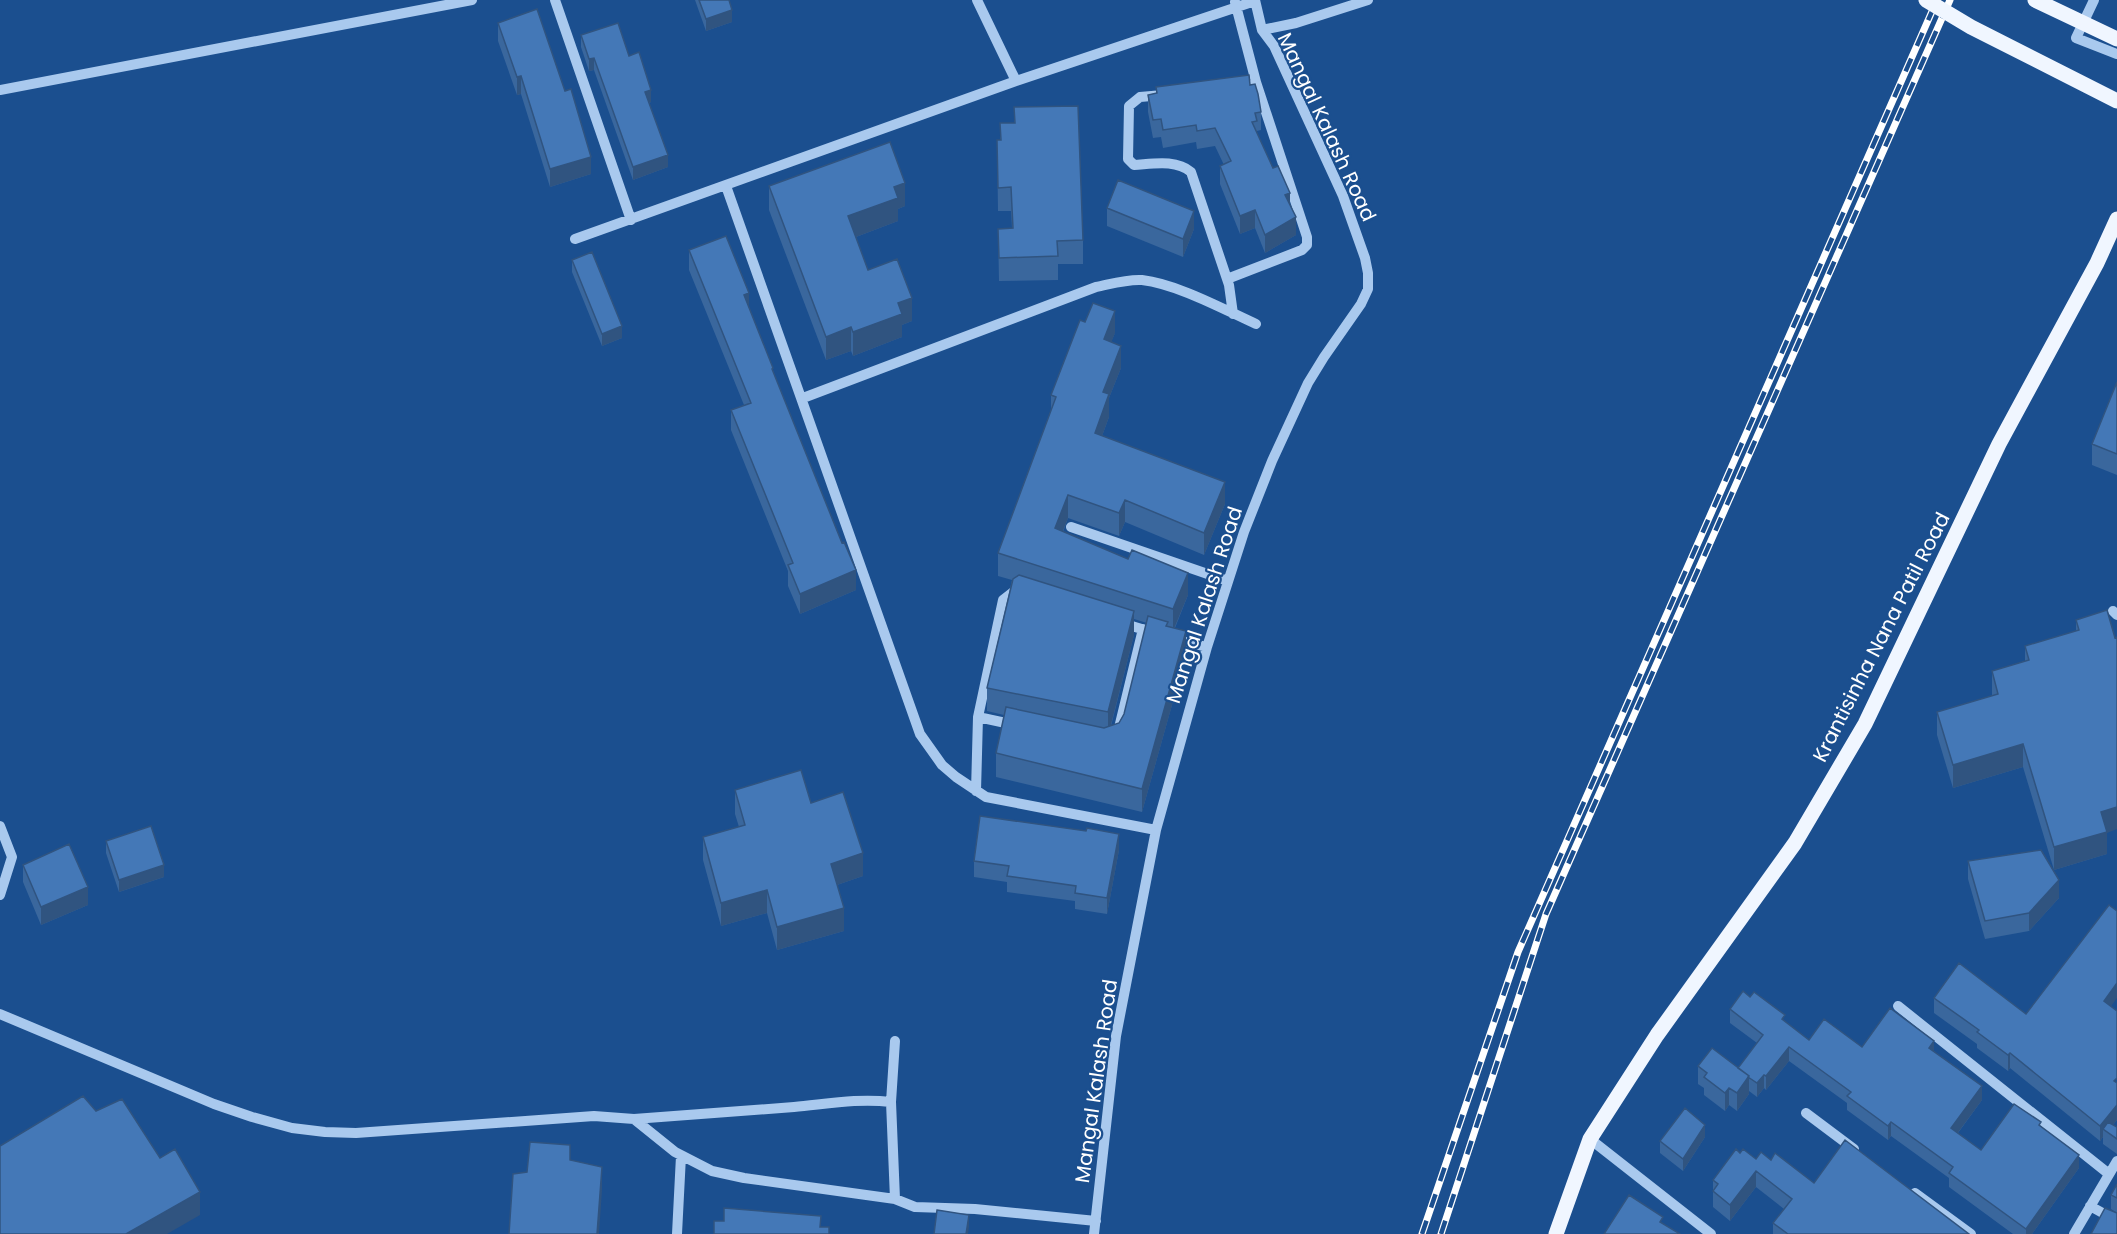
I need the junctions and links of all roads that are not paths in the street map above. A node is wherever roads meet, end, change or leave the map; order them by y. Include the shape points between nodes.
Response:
1 (406, 0) edge
2 (472, 0) edge
3 (555, 0) edge
4 (977, 0) edge
5 (1255, 0) edge
6 (1368, 0) edge
7 (1926, 0) edge
8 (2035, 0) edge
9 (2094, 0) edge
10 (1235, 3) edge
11 (410, 12) junction
12 (1262, 30) junction
13 (2117, 39) edge
14 (2117, 54) edge
15 (1016, 81) junction
16 (1256, 82) junction
17 (1222, 88) edge
18 (0, 90) edge
19 (1175, 93) edge
20 (2117, 101) edge
21 (726, 186) junction
22 (2117, 219) edge
23 (632, 220) junction
24 (575, 239) dead end
25 (1227, 279) junction
26 (1233, 314) junction
27 (1256, 324) dead end
28 (803, 398) junction
29 (1071, 527) dead end
30 (1228, 581) junction
31 (1030, 594) edge
32 (1109, 619) edge
33 (1143, 629) junction
34 (1207, 647) junction
35 (978, 717) junction
36 (1025, 727) edge
37 (1113, 742) edge
38 (976, 791) junction
39 (0, 826) edge
40 (1156, 830) junction
41 (0, 895) edge
42 (1898, 1006) dead end
43 (0, 1014) edge
44 (895, 1041) dead end
45 (891, 1102) junction
46 (1806, 1113) dead end
47 (634, 1119) junction
48 (1590, 1139) junction
49 (681, 1156) junction
50 (1864, 1156) edge
51 (2117, 1161) edge
52 (2109, 1174) junction
53 (1903, 1184) edge
54 (895, 1199) junction
55 (2090, 1206) junction
56 (1096, 1221) junction
57 (2117, 1221) edge
58 (677, 1234) edge
59 (1094, 1234) edge
60 (1556, 1234) edge
61 (1711, 1234) edge
62 (1971, 1234) edge
63 (2074, 1234) edge

1 - 11 street
2 - 11 street
3 - 23 street
4 - 15 street
5 - 10 street
5 - 12 street, Mangal Kalash Road
6 - 12 street
7 - 20 main road, bridge
8 - 13 main road, bridge
9 - 14 street via 2076,38
10 - 15 street
10 - 16 street
11 - 18 street
12 - 30 street, Mangal Kalash Road via 1274,46 1343,196 1365,258 1368,289 1308,383 1272,461
15 - 21 street
16 - 17 street
16 - 25 street via 1307,245
19 - 25 street via 1140,97 1129,106 1128,159 1134,165 1175,164 1191,172
21 - 23 street
21 - 28 street
22 - 48 main road, Krantisinha Nana Patil Road via 1999,444 1859,734 1795,843 1657,1035
23 - 24 street
25 - 26 street
26 - 27 street
26 - 28 street via 1158,283 1122,281 1096,287
28 - 38 street via 920,734 942,765
29 - 30 street
30 - 34 street, Mangal Kalash Road
31 - 35 street via 1019,590 1004,600
32 - 33 street
33 - 34 street
33 - 37 street
34 - 40 street, Mangal Kalash Road
35 - 36 street
35 - 38 street
38 - 40 street via 986,797
39 - 41 street via 12,857
40 - 56 street, Mangal Kalash Road via 1116,1036
42 - 52 street
43 - 47 street via 214,1104 292,1128 356,1133 594,1116
44 - 45 street
45 - 47 street via 847,1101
45 - 54 street
46 - 50 street
47 - 49 street
48 - 60 main road, Krantisinha Nana Patil Road
48 - 61 street
49 - 54 street via 712,1171 744,1178
49 - 58 street
51 - 52 street
52 - 55 street
53 - 62 street
54 - 56 street via 915,1207
55 - 57 street
55 - 63 street
56 - 59 street, Mangal Kalash Road

